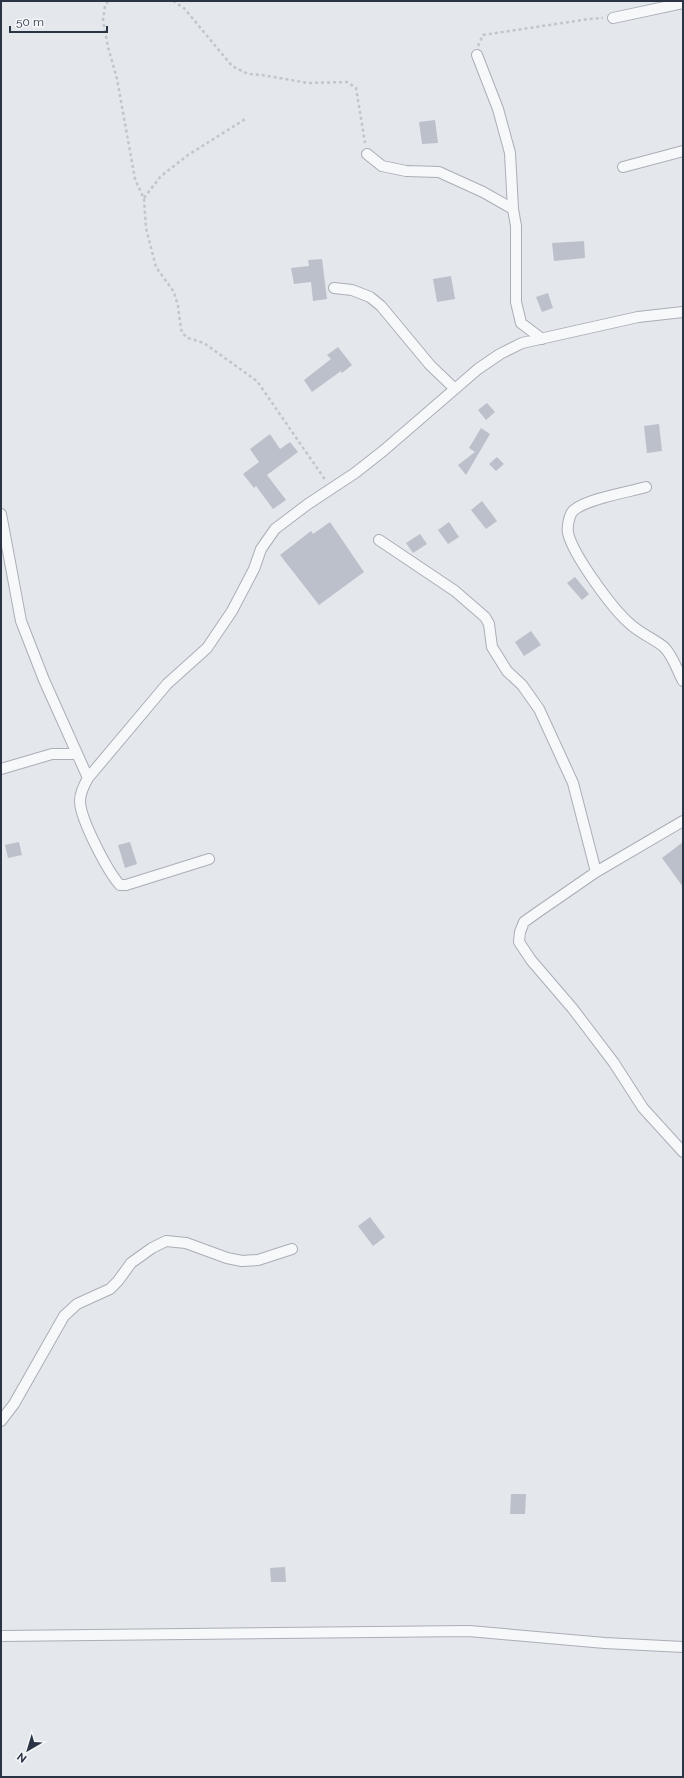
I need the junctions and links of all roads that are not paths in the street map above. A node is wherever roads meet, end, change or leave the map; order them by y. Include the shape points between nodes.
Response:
1 (683, 3) edge
2 (613, 18) road end
3 (477, 55) road end
4 (683, 151) edge
5 (367, 154) road end
6 (622, 167) dead end
7 (513, 210) junction
8 (334, 288) dead end
9 (683, 312) edge
10 (542, 339) junction
11 (455, 389) junction
12 (646, 487) dead end
13 (1, 514) edge
14 (379, 540) dead end
15 (683, 681) edge
16 (76, 754) junction
17 (1, 769) edge
18 (88, 778) junction
19 (683, 821) edge
20 (209, 859) dead end
21 (596, 872) junction
22 (683, 1152) edge
23 (292, 1249) dead end
24 (1, 1421) edge
25 (1, 1636) edge
26 (683, 1647) edge

1 - 2 street
3 - 7 street via 498,109 510,153
4 - 6 street
5 - 7 street via 382,166 406,171 439,172 483,192
7 - 10 street via 516,226 516,302 521,323
8 - 11 street via 352,290 370,297 381,306 430,365
9 - 10 street via 638,317
10 - 11 street via 522,343 500,354
11 - 18 street via 355,473 276,529 261,549 254,569 232,611 207,648 166,684
12 - 15 street via 586,504 573,511 568,533 584,567 628,623 663,646
13 - 16 street via 21,621
14 - 21 street via 455,591 485,617 489,624 492,647 507,671 522,685 539,709 573,783
16 - 17 street via 52,754
16 - 18 street
18 - 20 street via 82,789 80,802 85,819 96,845 120,885
19 - 21 street
21 - 22 street via 524,922 519,942 614,1063 643,1108
23 - 24 street via 258,1260 242,1261 186,1243 166,1241 152,1248 131,1262 110,1289 77,1304 64,1316 14,1404
25 - 26 street via 469,1631

